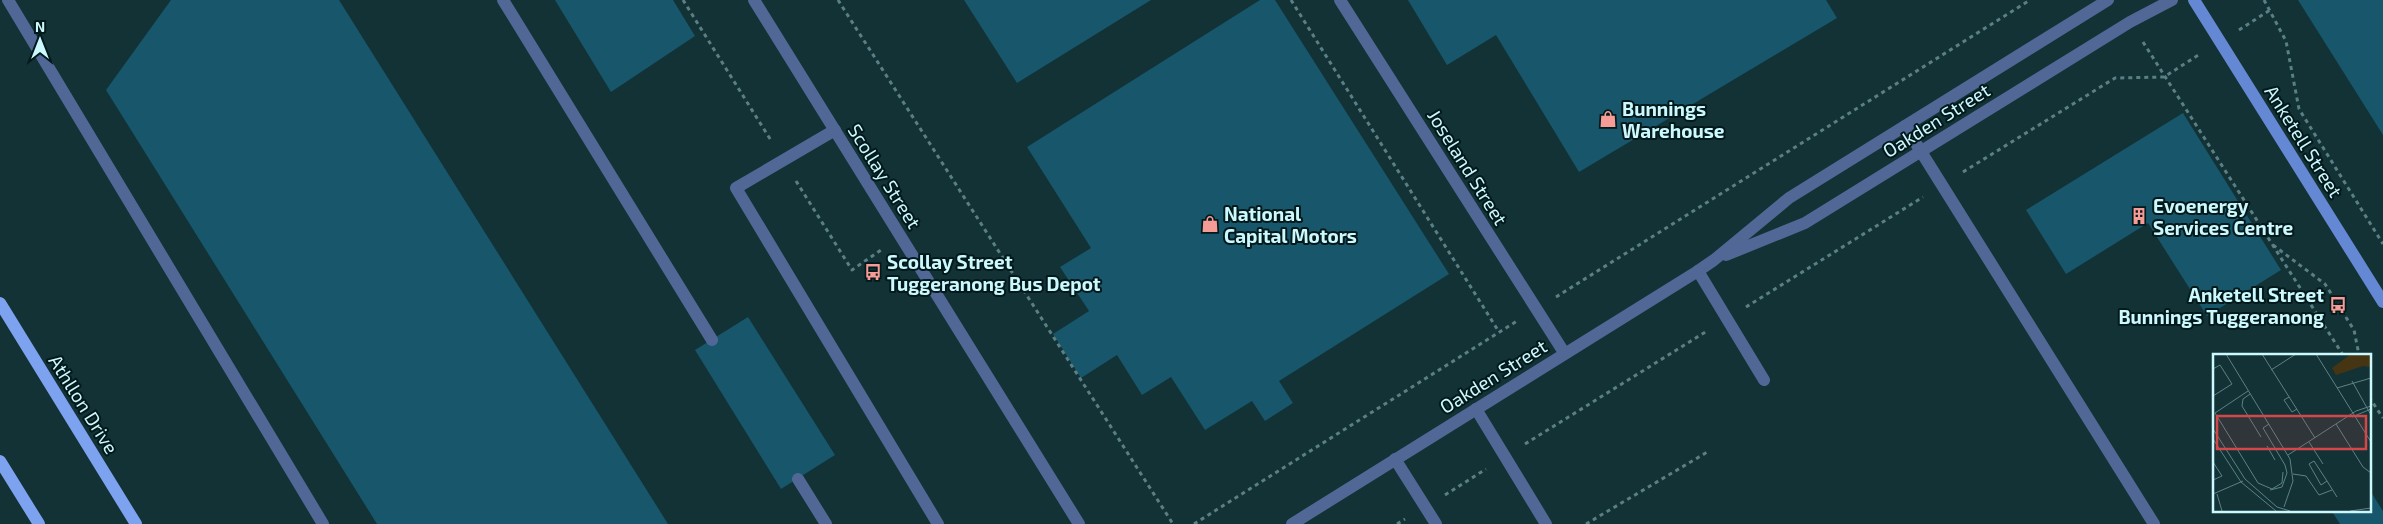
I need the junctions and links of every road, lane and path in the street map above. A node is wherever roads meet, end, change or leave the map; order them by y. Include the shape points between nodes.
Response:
1 (8, 0) edge
2 (503, 0) edge
3 (754, 0) edge
4 (838, 0) edge
5 (1291, 0) edge
6 (1340, 0) edge
7 (2030, 0) edge
8 (2108, 0) edge
9 (2172, 0) edge
10 (2194, 0) edge
11 (2264, 0) edge
12 (1905, 126) junction
13 (834, 130) junction
14 (1921, 152) junction
15 (1942, 185) junction
16 (2271, 243) junction
17 (2383, 244) edge
18 (1714, 260) junction
19 (1698, 271) junction
20 (2383, 302) edge
21 (0, 304) edge
22 (1536, 309) junction
23 (1727, 319) junction
24 (1499, 332) junction
25 (712, 340) dead end
26 (1565, 354) junction
27 (2342, 354) edge
28 (2359, 354) edge
29 (1764, 380) dead end
30 (2370, 398) edge
31 (1476, 409) junction
32 (2383, 418) edge
33 (1708, 451) dead end
34 (1505, 457) junction
35 (1395, 459) junction
36 (0, 461) edge
37 (798, 479) dead end
38 (1425, 507) junction
39 (1588, 523) edge
40 (39, 524) edge
41 (136, 524) edge
42 (323, 524) edge
43 (826, 524) edge
44 (938, 524) edge
45 (1079, 524) edge
46 (1173, 524) edge
47 (1194, 524) edge
48 (1292, 524) edge
49 (1398, 524) edge
50 (1436, 524) edge
51 (1546, 524) edge
52 (2154, 524) edge

1 - 42 street
2 - 25 street
3 - 13 street, Scollay Street
4 - 46 path
5 - 24 path
6 - 22 street, Joseland Street
7 - 22 path
8 - 12 street, Oakden Street
9 - 14 street, Oakden Street via 2130,22
10 - 20 street, Anketell Street
11 - 17 path via 2286,41 2299,109
12 - 14 street
12 - 18 street, Oakden Street via 1789,198
13 - 44 street via 736,188
13 - 45 street, Scollay Street
14 - 15 street
14 - 18 street, Oakden Street via 1805,223
15 - 16 path via 2115,78 2164,77
15 - 23 path
15 - 52 street
16 - 27 path
16 - 28 path via 2325,284 2354,330
18 - 19 street, Oakden Street
19 - 23 street
19 - 26 street, Oakden Street
21 - 41 main road, Athllon Drive
22 - 24 path
22 - 26 street, Joseland Street
23 - 29 street
23 - 34 path
24 - 47 path
26 - 31 street, Oakden Street
30 - 32 path
31 - 34 street
31 - 35 street, Oakden Street
33 - 39 path
34 - 38 path
34 - 51 street
35 - 38 street
35 - 48 street, Oakden Street
36 - 40 main road
37 - 43 street
38 - 49 path
38 - 50 street

